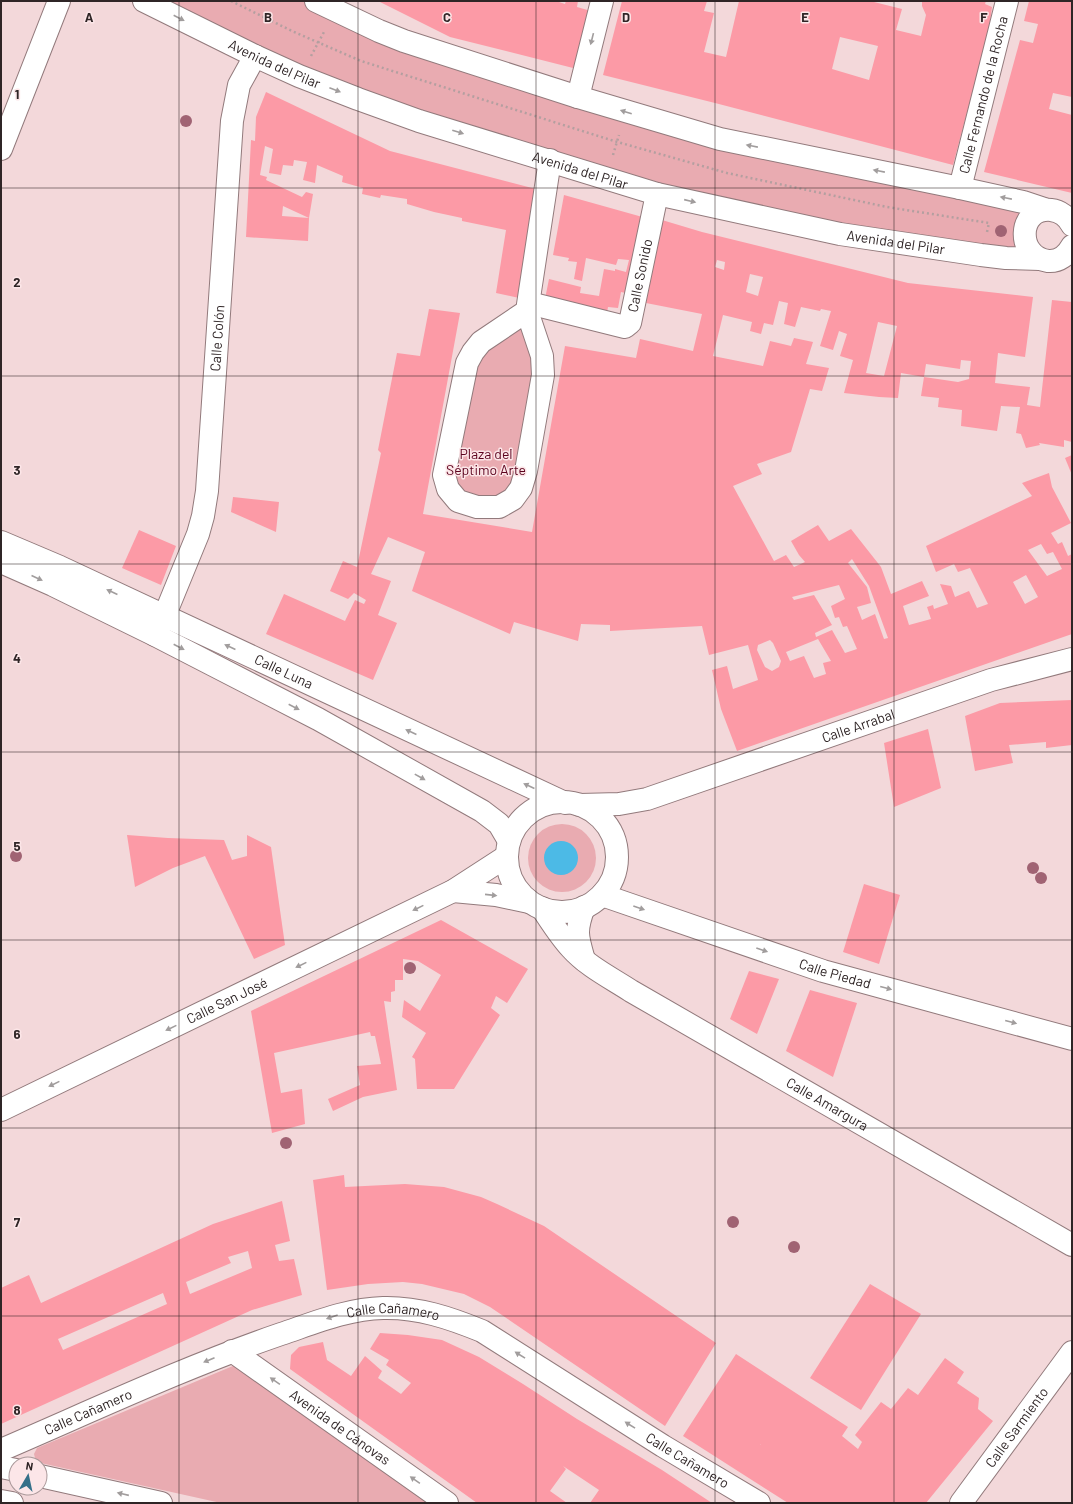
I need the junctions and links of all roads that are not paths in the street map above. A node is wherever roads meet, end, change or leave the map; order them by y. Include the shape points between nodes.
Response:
1 (59, 1) edge
2 (144, 1) edge
3 (602, 1) edge
4 (1007, 1) edge
5 (326, 6) edge
6 (255, 56) junction
7 (578, 97) junction
8 (6, 121) edge
9 (1, 148) edge
10 (550, 160) junction
11 (960, 188) junction
12 (658, 194) junction
13 (1057, 211) edge
14 (1072, 226) edge
15 (1061, 256) edge
16 (528, 307) junction
17 (1, 542) edge
18 (1, 562) edge
19 (159, 626) junction
20 (1072, 659) edge
21 (647, 798) junction
22 (572, 804) junction
23 (612, 834) junction
24 (508, 848) junction
25 (453, 891) junction
26 (593, 901) junction
27 (535, 905) junction
28 (585, 961) junction
29 (1072, 1039) edge
30 (1, 1110) edge
31 (1072, 1246) edge
32 (232, 1351) junction
33 (1072, 1352) edge
34 (1, 1450) edge
35 (48, 1478) edge
36 (1, 1501) edge
37 (12, 1503) edge
38 (161, 1503) edge
39 (447, 1503) edge
40 (759, 1503) edge
41 (961, 1503) edge

1 - 8 street
2 -> 6 street, Avenida del Pilar
3 -> 7 street
4 - 11 street, Calle Fernando de la Rocha
5 - 7 street via 404,41
6 -> 10 street, Avenida del Pilar via 358,99
6 - 19 street, Calle Colón via 239,85 232,121 207,491 203,516 198,534
11 -> 7 street via 720,139
8 - 9 street
10 - 12 street, Avenida del Pilar
10 - 16 street
13 -> 11 street
12 -> 15 street, Avenida del Pilar via 840,234 1006,258
12 - 16 street, Calle Sonido via 630,323 625,327
13 - 14 street via 1070,221
13 - 15 street via 1036,213 1029,218 1024,232 1025,241 1033,255
16 - 16 street via 481,342 467,363 444,475 448,489 458,500 477,507 500,507 513,499 521,488 526,470 543,375 542,356
19 -> 17 street, Calle Luna via 60,567
18 -> 19 street, Calle Luna
22 -> 19 street, Calle Luna
19 -> 24 street, Calle Luna via 482,811 499,824
20 - 21 street, Calle Arrabal via 991,680
21 - 22 street, Calle Arrabal via 619,804
21 - 23 street, Calle Arrabal via 623,816
22 - 23 street via 593,812
22 - 24 street via 541,806 521,820
23 - 26 street via 616,866 611,882
24 - 25 street, Calle San José
24 - 27 street via 509,874 517,889
25 -> 27 street via 496,895
25 -> 30 street, Calle San José
26 - 27 street via 570,911 556,912
26 - 28 street via 579,921 577,931
26 -> 29 street, Calle Piedad via 822,971
27 - 28 street, Calle Amargura via 571,949
28 - 31 street, Calle Amargura via 632,991
32 -> 34 street, Calle Cañamero
39 -> 32 street, Avenida de Cánovas
40 -> 32 street, Calle Cañamero via 663,1446 482,1331 421,1310 383,1308 345,1312
33 - 41 street, Calle Sarmiento
38 -> 35 street
36 - 37 street

